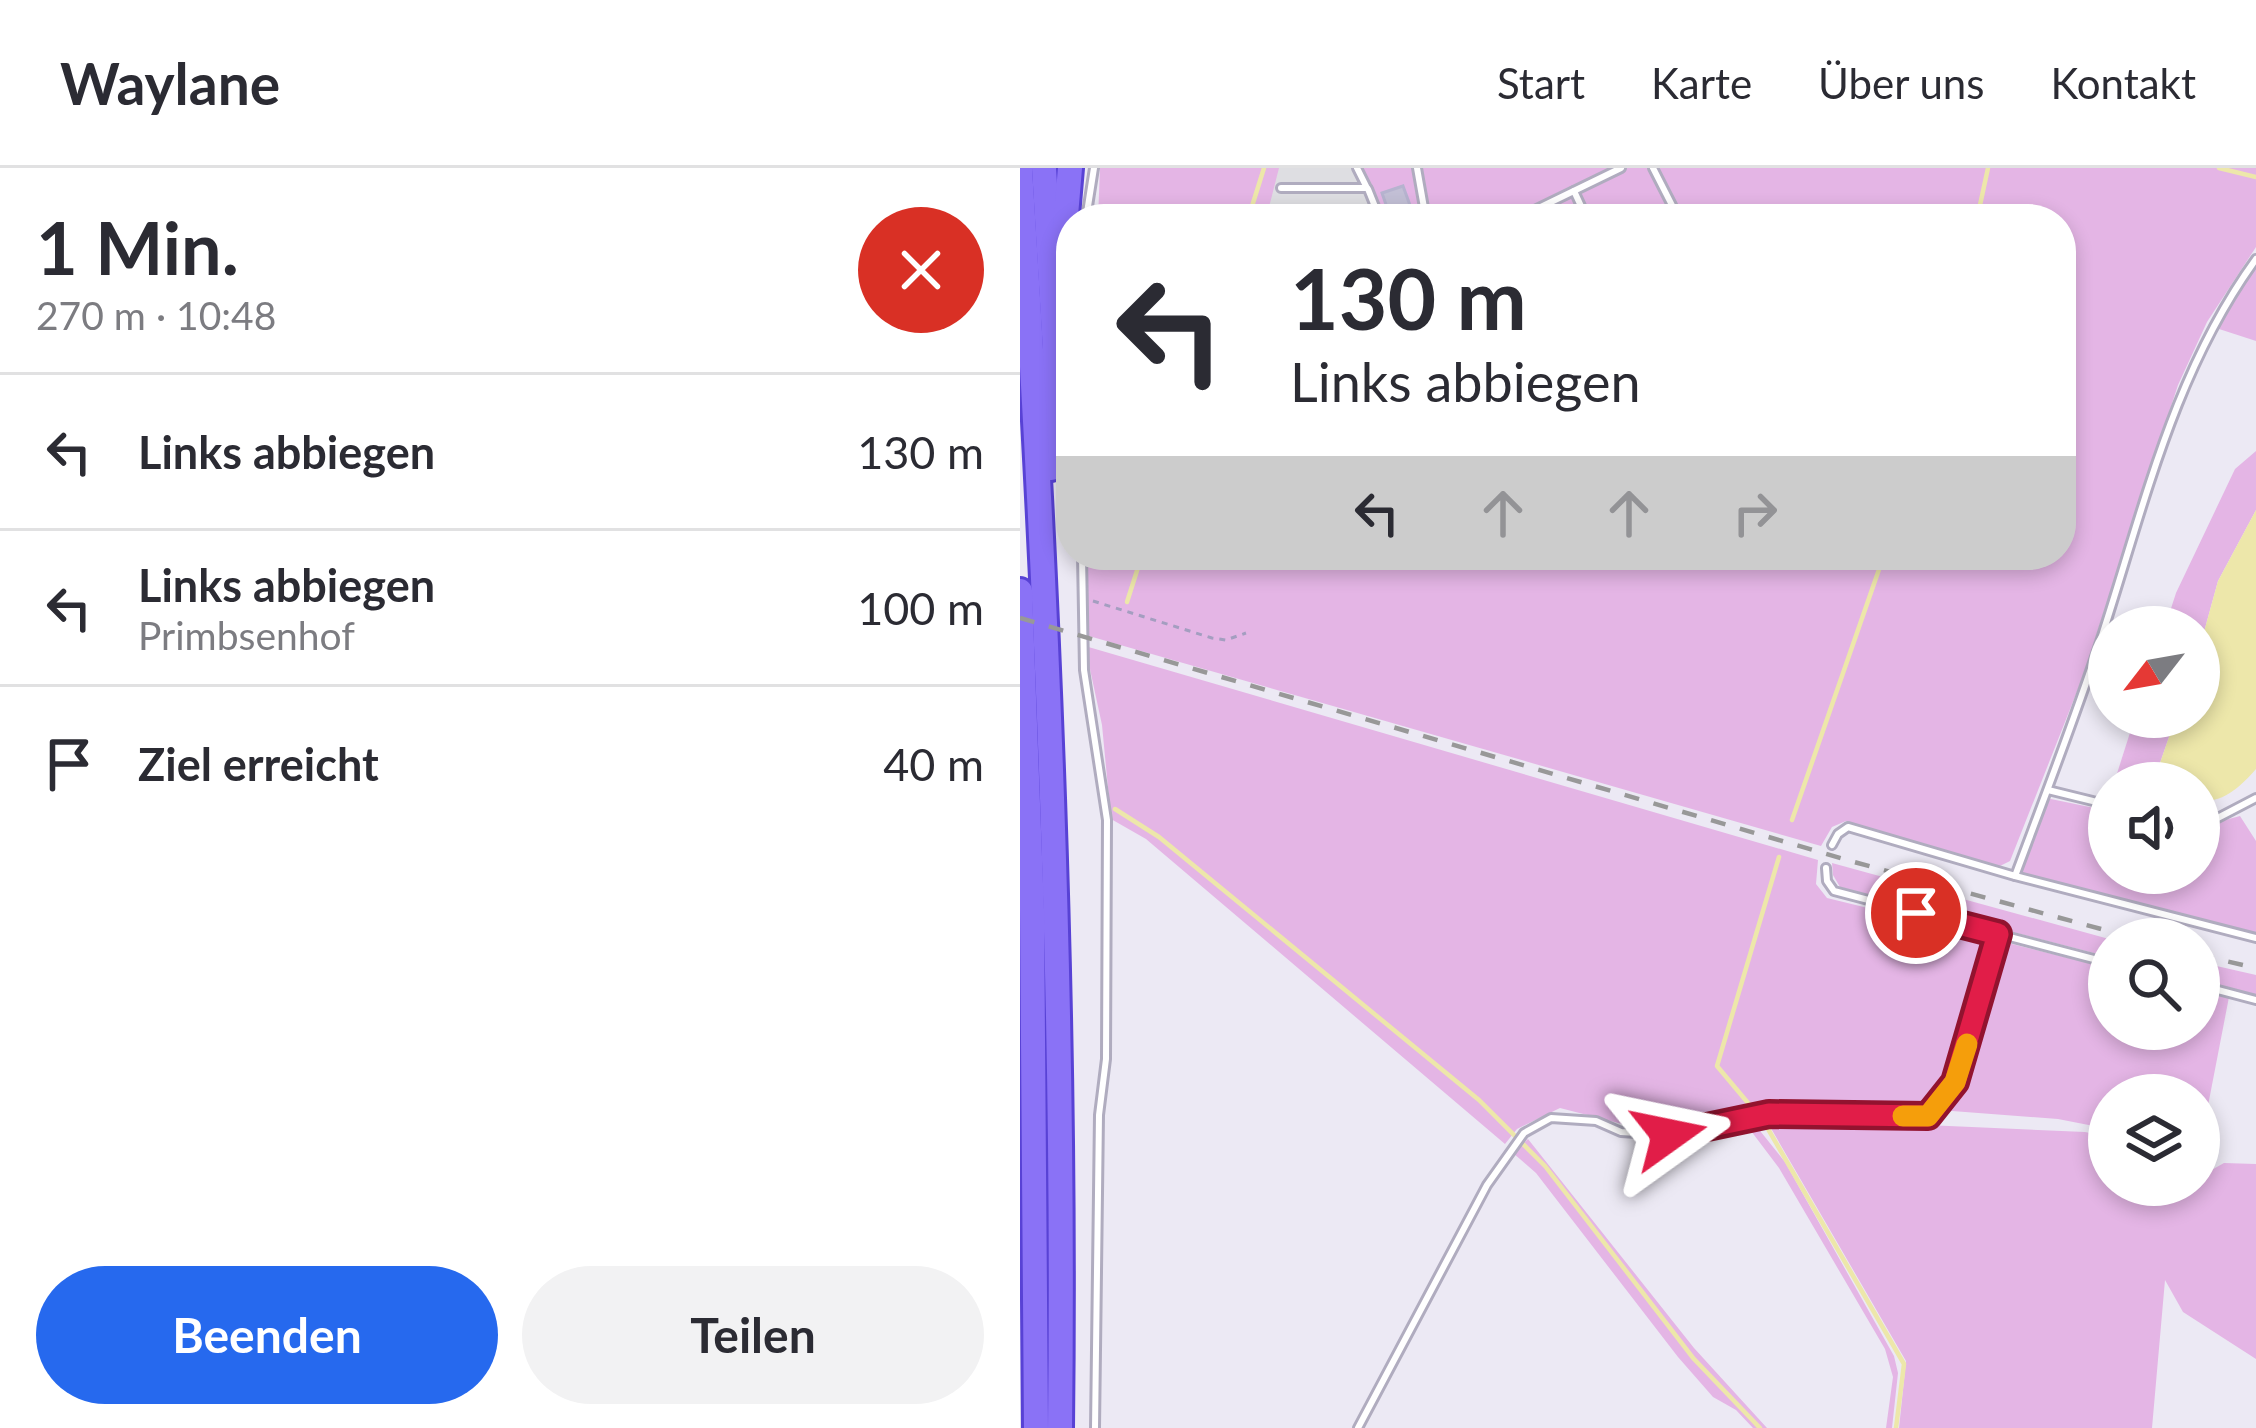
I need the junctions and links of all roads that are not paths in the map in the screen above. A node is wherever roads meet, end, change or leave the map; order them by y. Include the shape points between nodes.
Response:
1 (1044, 168) edge
2 (1070, 168) edge
3 (1094, 168) edge
4 (1417, 168) edge
5 (1621, 168) edge
6 (1653, 168) edge
7 (1020, 169) edge
8 (1359, 169) edge
9 (1281, 188) dead end
10 (1367, 188) junction
11 (1574, 191) junction
12 (1067, 204) edge
13 (1088, 204) edge
14 (1374, 204) edge
15 (1423, 204) edge
16 (1547, 204) edge
17 (1580, 204) edge
18 (1671, 204) edge
19 (2256, 259) edge
20 (1056, 300) edge
21 (1053, 306) junction
22 (1040, 485) junction
23 (1081, 570) edge
24 (1020, 591) edge
25 (1022, 697) edge
26 (2047, 790) junction
27 (2256, 798) edge
28 (2088, 800) edge
29 (2220, 817) edge
30 (1832, 845) dead end
31 (1826, 868) dead end
32 (2014, 876) junction
33 (1998, 934) junction
34 (2256, 938) edge
35 (2088, 958) edge
36 (2220, 991) edge
37 (2256, 1000) edge
38 (1036, 1428) edge
39 (1060, 1428) edge
40 (1095, 1428) edge
41 (1358, 1428) edge

1 - 21 highway
2 - 12 highway
3 - 13 lane
4 - 15 lane
5 - 11 lane
6 - 18 lane
7 - 22 highway
8 - 10 lane
9 - 10 lane
10 - 14 lane
11 - 16 lane
11 - 17 lane
19 - 26 lane via 2209,332 2177,404
20 - 21 highway
21 - 22 highway via 1053,465
22 - 39 highway via 1058,940
23 - 40 lane via 1084,670 1107,820
24 - 25 highway
25 - 38 highway
26 - 28 lane
26 - 32 lane
27 - 29 lane
30 - 32 lane via 1848,827
31 - 33 lane via 1834,891
32 - 34 lane
33 - 35 lane
33 - 41 lane via 1955,1082 1928,1116 1769,1114 1669,1135 1551,1118 1524,1132
36 - 37 lane

